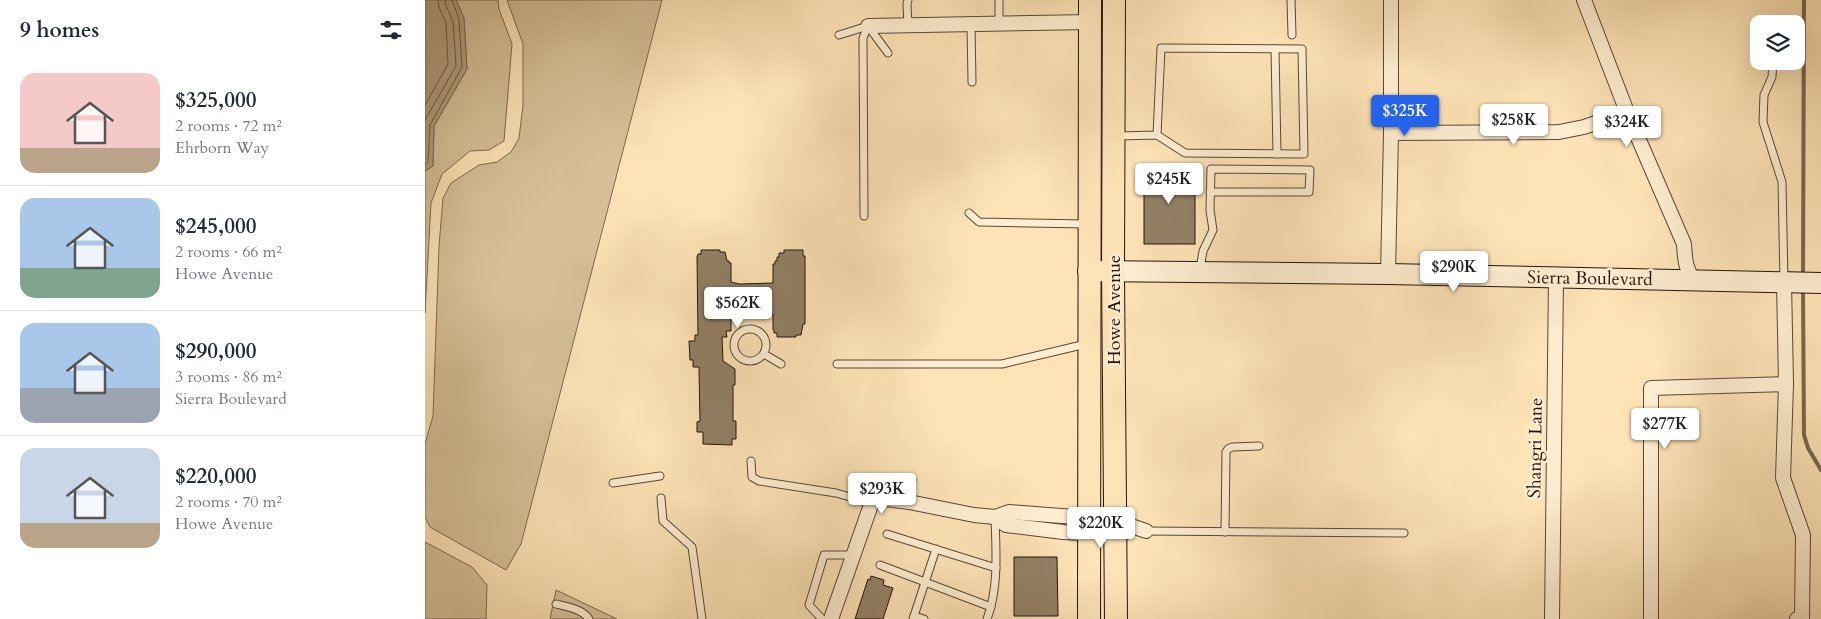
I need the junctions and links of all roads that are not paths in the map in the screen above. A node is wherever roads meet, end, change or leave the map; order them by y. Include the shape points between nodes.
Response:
1 (908, 0) edge
2 (999, 0) edge
3 (1114, 0) edge
4 (1291, 0) edge
5 (1391, 0) edge
6 (1584, 0) edge
7 (1090, 11) edge
8 (999, 24) junction
9 (971, 25) junction
10 (868, 26) junction
11 (908, 26) junction
12 (839, 35) dead end
13 (1292, 35) dead end
14 (1275, 49) junction
15 (888, 53) dead end
16 (1772, 70) edge
17 (972, 82) dead end
18 (1627, 112) junction
19 (1391, 133) junction
20 (1157, 135) junction
21 (1114, 137) junction
22 (1277, 154) junction
23 (1210, 192) junction
24 (969, 213) dead end
25 (864, 216) dead end
26 (1089, 224) junction
27 (1088, 271) junction
28 (1113, 272) junction
29 (1200, 272) junction
30 (1388, 274) junction
31 (1556, 278) junction
32 (1695, 280) junction
33 (1802, 282) edge
34 (1089, 343) junction
35 (764, 354) junction
36 (781, 364) dead end
37 (837, 364) dead end
38 (1786, 384) junction
39 (1259, 446) dead end
40 (751, 461) dead end
41 (659, 476) dead end
42 (911, 480) dead end
43 (613, 483) dead end
44 (661, 498) dead end
45 (909, 502) junction
46 (871, 503) junction
47 (995, 517) junction
48 (1089, 527) junction
49 (1114, 528) junction
50 (1146, 531) joint
51 (1225, 532) junction
52 (1404, 533) dead end
53 (887, 534) dead end
54 (936, 549) junction
55 (853, 555) junction
56 (879, 565) dead end
57 (996, 568) junction
58 (925, 582) junction
59 (556, 604) dead end
60 (991, 607) junction
61 (914, 617) edge
62 (589, 619) edge
63 (702, 619) edge
64 (822, 619) edge
65 (831, 619) edge
66 (924, 619) edge
67 (987, 619) edge
68 (1089, 619) edge
69 (1116, 619) edge
70 (1552, 619) edge
71 (1651, 619) edge
72 (1797, 619) edge

1 - 11 lane
2 - 8 lane
3 - 21 main road, Howe Avenue
4 - 13 lane
5 - 19 street
6 - 18 street
7 - 8 street
7 - 21 main road via 1100,42 1100,118
7 - 26 main road, Howe Avenue
8 - 9 street
9 - 11 street
9 - 17 lane
10 - 11 street
10 - 12 lane
10 - 15 lane
10 - 25 lane via 863,38
14 - 20 lane via 1161,48
14 - 22 lane
14 - 22 lane via 1302,49 1304,154
16 - 33 lane via 1764,95 1763,122 1782,182
18 - 19 street via 1559,132
18 - 32 street via 1684,244 1685,263
19 - 30 street
20 - 21 lane
20 - 22 lane via 1185,153
21 - 28 main road, Howe Avenue
23 - 23 lane via 1211,169 1310,170 1309,192
23 - 29 lane via 1213,230 1203,251
24 - 26 lane via 979,222
26 - 27 main road, Howe Avenue
27 - 28 street, Sierra Boulevard
27 - 34 main road, Howe Avenue
28 - 29 street, Sierra Boulevard
28 - 49 main road, Howe Avenue
29 - 30 street, Sierra Boulevard
30 - 31 street, Sierra Boulevard
31 - 32 street, Sierra Boulevard
31 - 70 street, Shangri Lane
32 - 33 street, Sierra Boulevard
33 - 38 street
34 - 37 lane via 1002,364
34 - 48 main road, Howe Avenue
35 - 35 lane via 766,340 760,332 749,329 736,337 734,348 743,360 754,361
35 - 36 lane
38 - 71 street via 1651,388
38 - 72 street via 1783,478 1803,535 1802,618
39 - 51 lane via 1232,448 1226,452
40 - 46 lane via 752,477 759,481 836,493
41 - 43 lane
42 - 45 lane
44 - 63 lane via 663,521 692,547
45 - 46 street via 879,498
45 - 47 street
46 - 55 street
47 - 48 street via 1009,512
47 - 57 lane
48 - 49 street
48 - 68 main road, Howe Avenue
49 - 50 street
49 - 69 main road, Howe Avenue
50 - 51 lane
51 - 52 lane
53 - 54 lane
54 - 57 lane
54 - 58 lane
55 - 64 lane via 825,555 809,605
55 - 65 street
56 - 58 lane
57 - 60 lane
58 - 60 lane
58 - 61 lane
59 - 62 lane via 585,614
60 - 67 lane
61 - 66 lane

